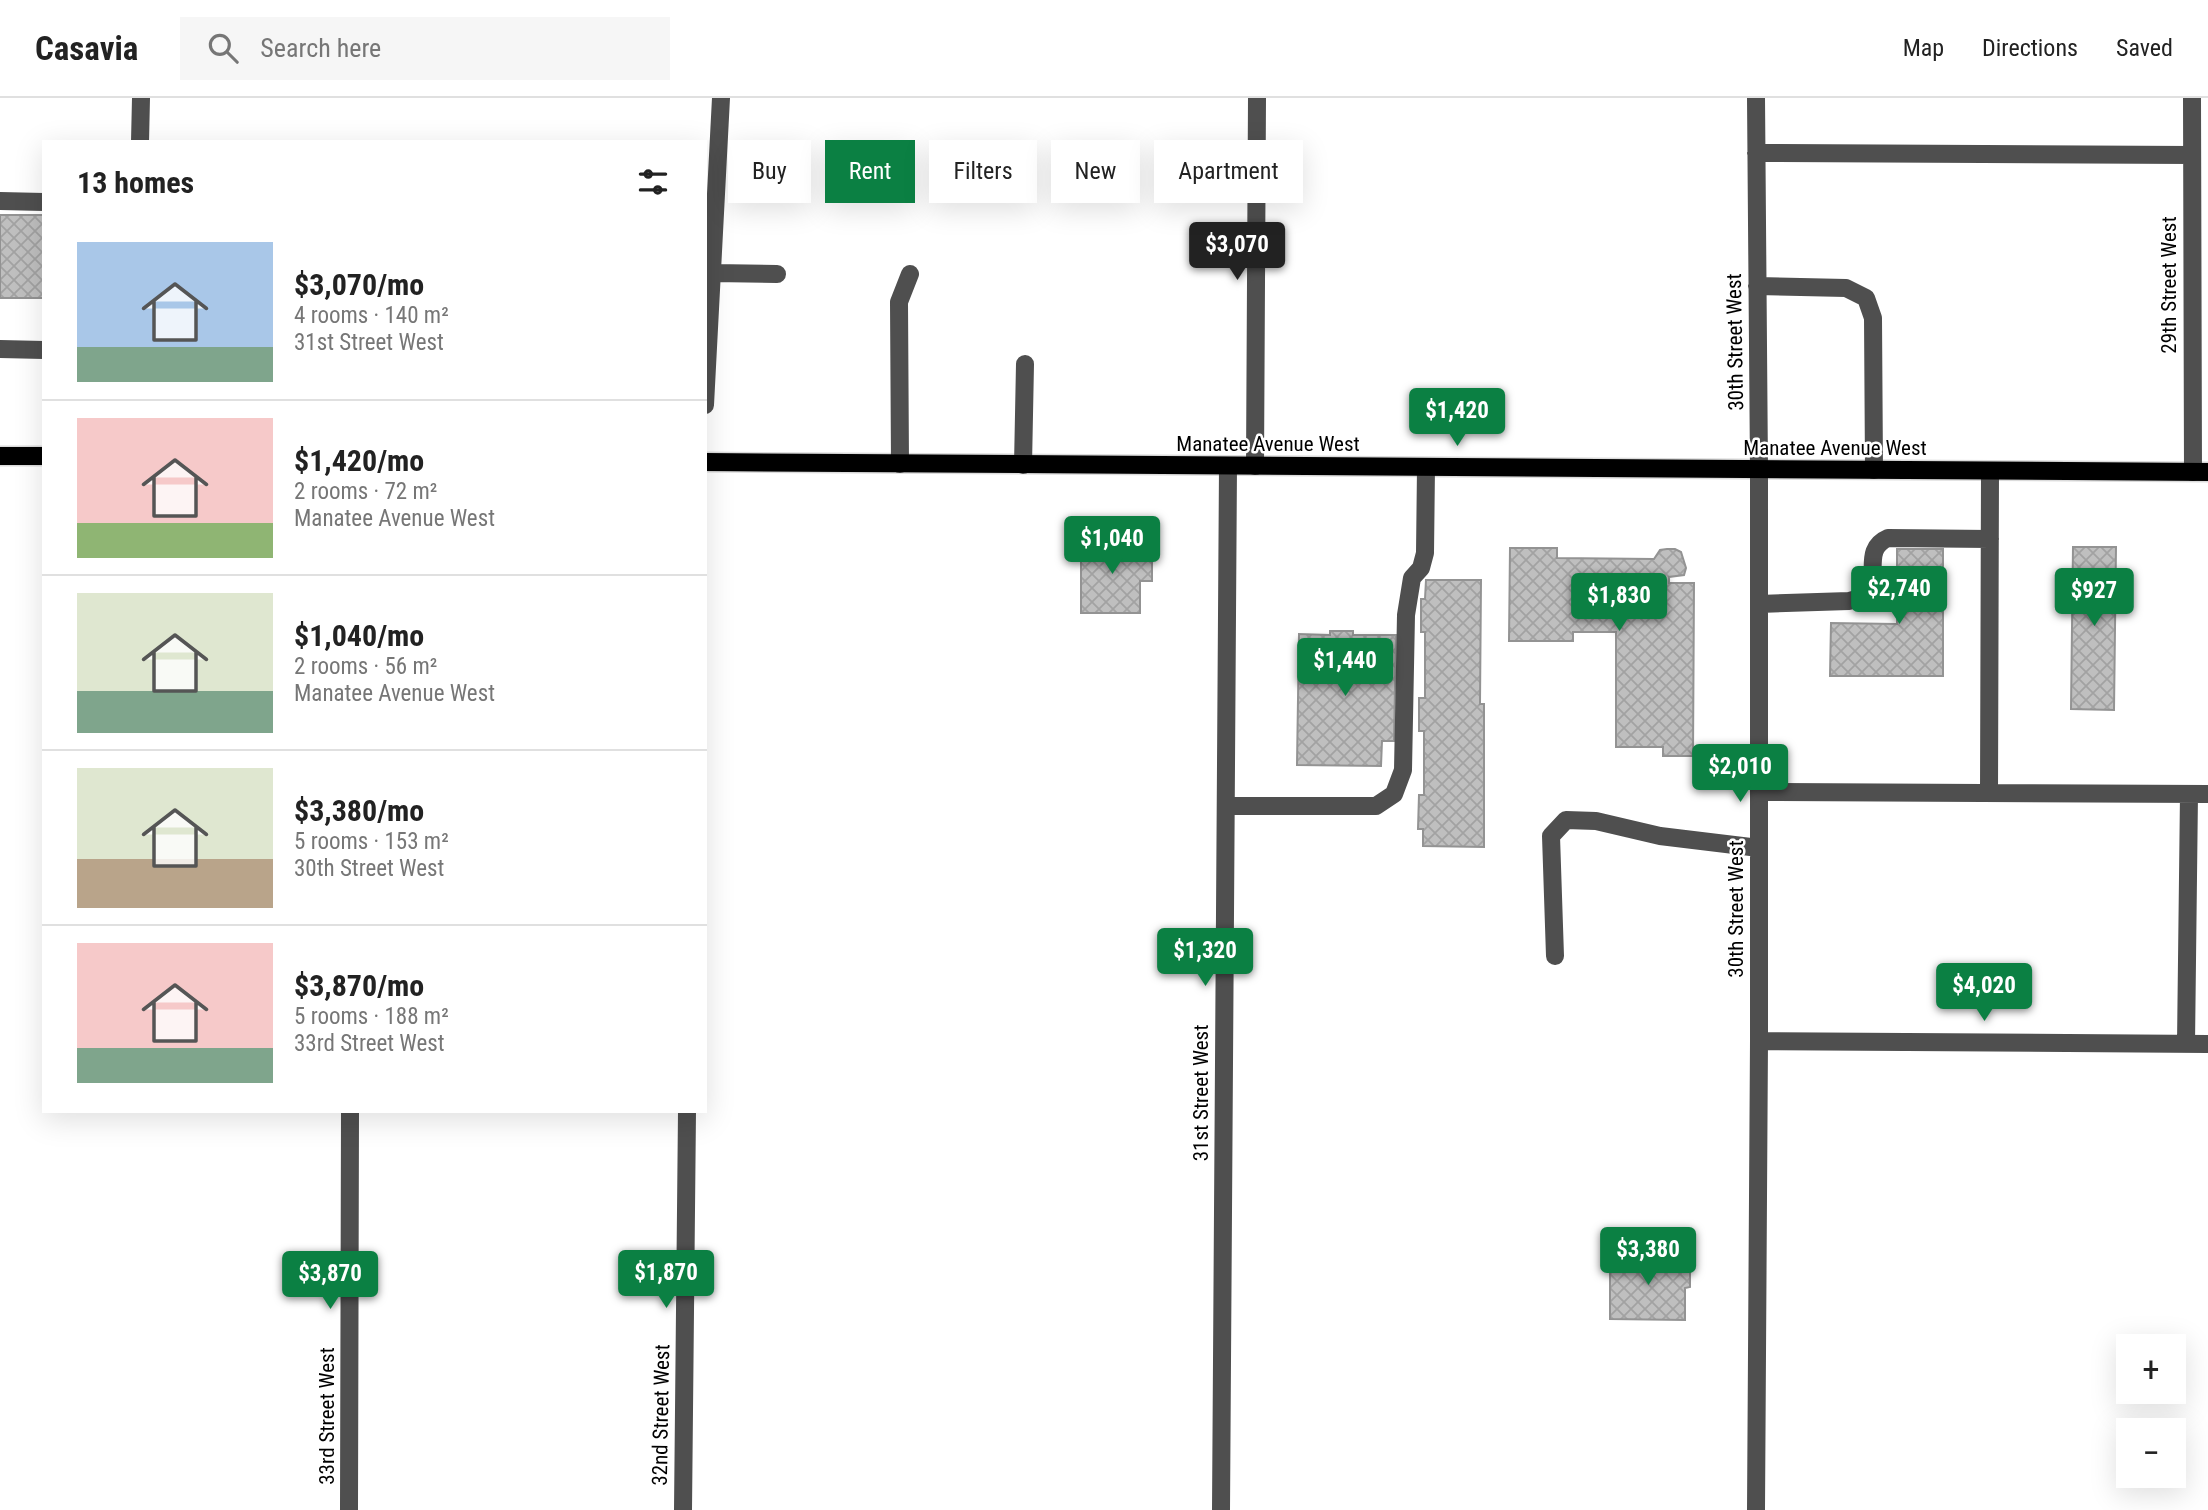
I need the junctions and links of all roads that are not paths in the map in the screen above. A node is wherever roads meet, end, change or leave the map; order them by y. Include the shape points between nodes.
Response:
1 (141, 98) edge
2 (721, 98) edge
3 (1257, 98) edge
4 (1756, 98) edge
5 (2192, 98) edge
6 (140, 140) edge
7 (1756, 153) junction
8 (2192, 155) junction
9 (2200, 188) edge
10 (0, 201) edge
11 (42, 202) edge
12 (1216, 253) dead end
13 (1256, 253) junction
14 (713, 272) junction
15 (777, 274) dead end
16 (910, 274) dead end
17 (1757, 286) junction
18 (0, 349) edge
19 (42, 350) edge
20 (1025, 364) dead end
21 (707, 371) edge
22 (0, 456) edge
23 (42, 456) edge
24 (707, 462) edge
25 (900, 464) junction
26 (1023, 465) junction
27 (1228, 466) junction
28 (1255, 466) junction
29 (1426, 468) junction
30 (1759, 470) junction
31 (1874, 470) junction
32 (1990, 471) junction
33 (2200, 472) edge
34 (1990, 539) junction
35 (1759, 604) junction
36 (1759, 792) junction
37 (1989, 793) junction
38 (2189, 793) junction
39 (2208, 793) edge
40 (1226, 806) junction
41 (1759, 848) junction
42 (1555, 957) dead end
43 (1759, 1041) junction
44 (2186, 1044) junction
45 (2208, 1044) edge
46 (350, 1113) edge
47 (687, 1113) edge
48 (349, 1510) edge
49 (683, 1510) edge
50 (1221, 1510) edge
51 (1756, 1510) edge

1 - 6 street
2 - 14 street
3 - 13 street
4 - 7 street, 30th Street West
5 - 8 street, 29th Street West
7 - 8 street
7 - 17 street, 30th Street West
8 - 9 street, 29th Street West
9 - 33 street, 29th Street West
10 - 11 street
12 - 13 street
13 - 28 street
14 - 15 street
14 - 21 street
16 - 25 street via 899,302
17 - 30 street, 30th Street West
17 - 31 street via 1846,288 1866,298 1873,318
18 - 19 street
20 - 26 street
22 - 23 main road
24 - 25 main road, Manatee Avenue West
25 - 26 main road, Manatee Avenue West
26 - 27 main road, Manatee Avenue West
27 - 28 main road, Manatee Avenue West
27 - 40 street, 31st Street West
28 - 29 main road, Manatee Avenue West
29 - 30 main road, Manatee Avenue West
29 - 40 street via 1424,554 1421,568 1412,578 1407,604 1403,770 1394,793 1376,806
30 - 31 main road, Manatee Avenue West
30 - 35 street, 30th Street West
31 - 32 main road, Manatee Avenue West
32 - 33 main road, Manatee Avenue West
32 - 34 street
34 - 35 street via 1888,538 1874,548 1870,590 1860,598
34 - 37 street
35 - 36 street, 30th Street West
36 - 37 street
36 - 41 street, 30th Street West
37 - 38 street
38 - 39 street
38 - 44 street
40 - 50 street, 31st Street West
41 - 42 street via 1566,820 1551,836
41 - 43 street, 30th Street West
43 - 44 street
43 - 51 street, 30th Street West
44 - 45 street
46 - 48 street, 33rd Street West
47 - 49 street, 32nd Street West

